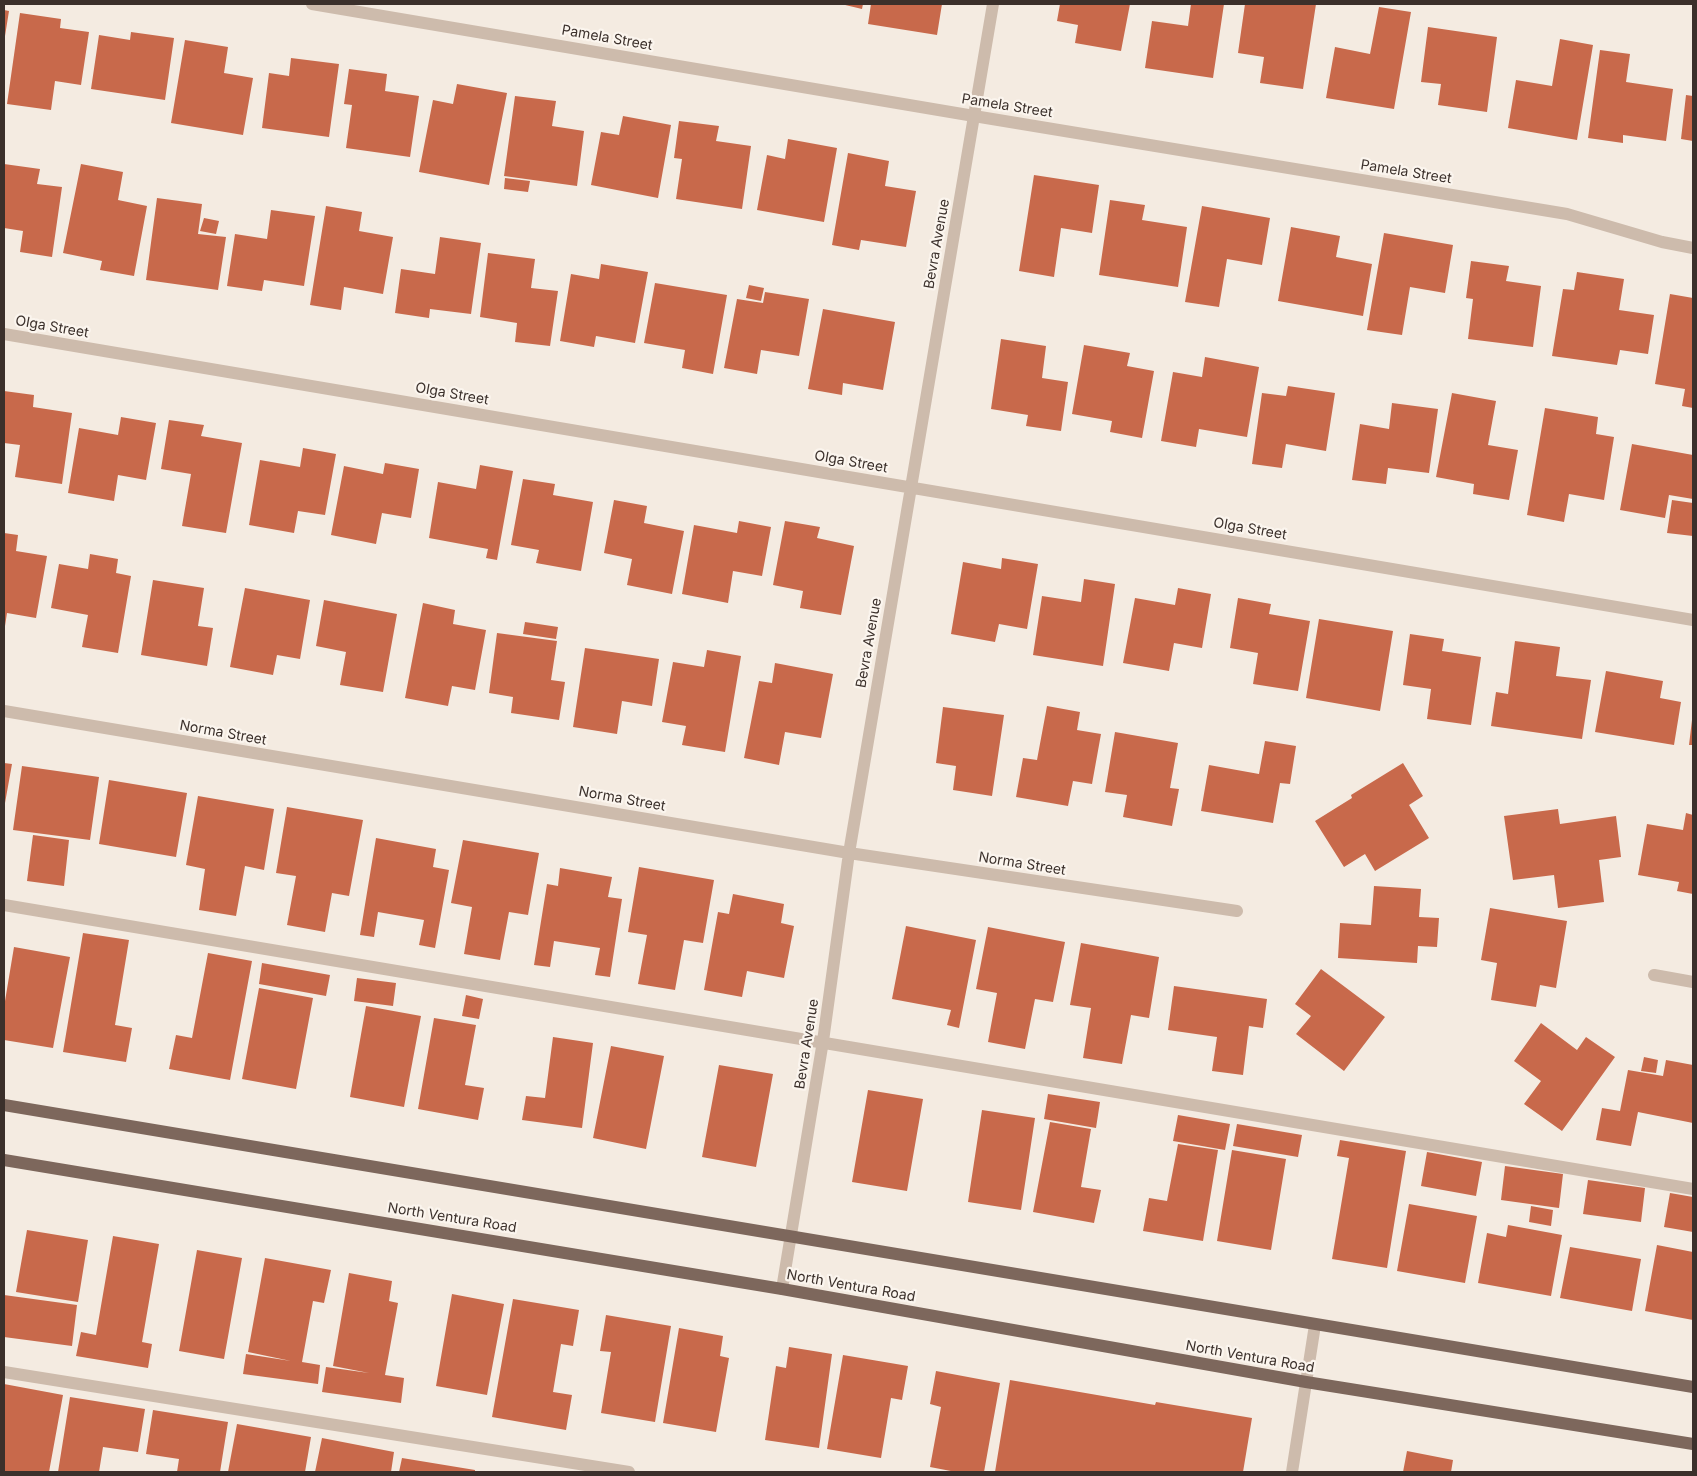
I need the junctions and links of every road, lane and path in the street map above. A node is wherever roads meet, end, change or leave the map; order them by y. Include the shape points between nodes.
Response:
1 (312, 4) edge
2 (993, 4) edge
3 (974, 116) junction
4 (1693, 248) edge
5 (4, 334) edge
6 (911, 487) junction
7 (1693, 620) edge
8 (4, 711) edge
9 (849, 853) junction
10 (4, 904) edge
11 (1236, 911) dead end
12 (1654, 975) dead end
13 (1693, 982) edge
14 (823, 1041) junction
15 (4, 1105) edge
16 (4, 1160) edge
17 (1693, 1189) edge
18 (792, 1237) junction
19 (782, 1289) junction
20 (1315, 1325) junction
21 (4, 1372) edge
22 (1306, 1382) junction
23 (1693, 1388) edge
24 (1693, 1444) edge
25 (629, 1472) edge
26 (1292, 1472) edge

1 - 3 street, Pamela Street
2 - 3 street, Bevra Avenue
3 - 4 street, Pamela Street via 1567,214
3 - 6 street, Bevra Avenue
5 - 6 street, Olga Street
6 - 7 street, Olga Street
6 - 9 street, Bevra Avenue
8 - 9 street, Norma Street
9 - 11 street, Norma Street
9 - 14 street, Bevra Avenue
10 - 14 street
12 - 13 street
14 - 17 street
14 - 18 street, Bevra Avenue
15 - 18 main road
16 - 19 main road, North Ventura Road
18 - 19 street, Bevra Avenue
18 - 20 main road
19 - 22 main road, North Ventura Road
20 - 22 street
20 - 23 main road
21 - 25 street
22 - 24 main road, North Ventura Road
22 - 26 street

